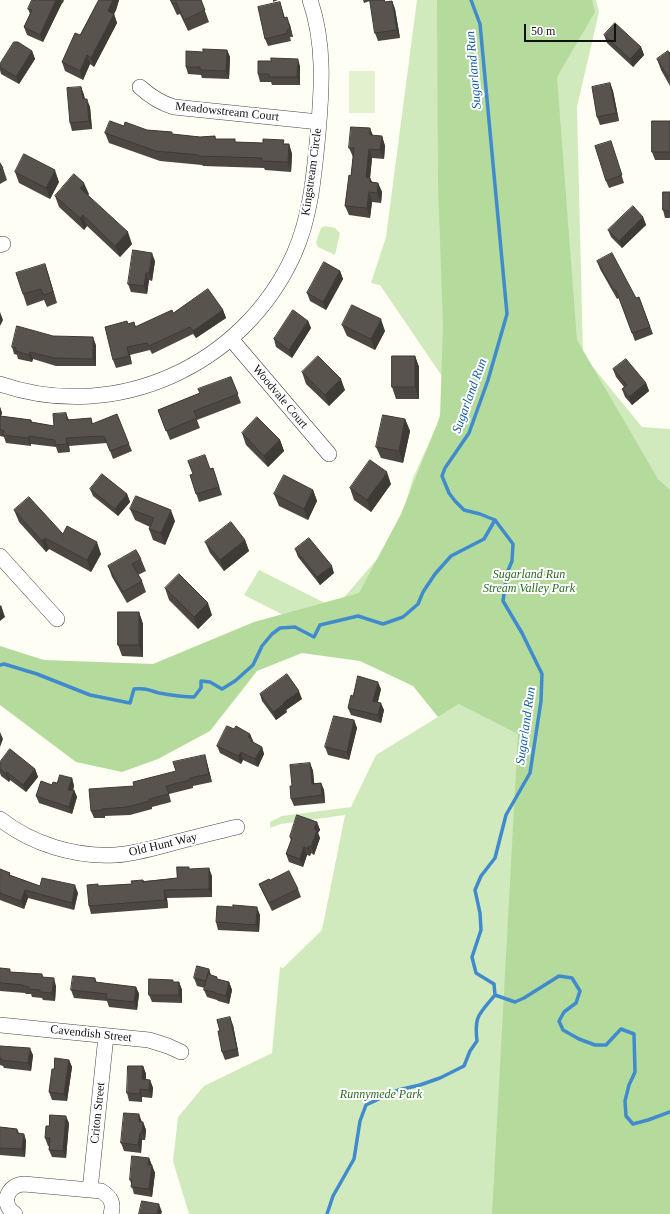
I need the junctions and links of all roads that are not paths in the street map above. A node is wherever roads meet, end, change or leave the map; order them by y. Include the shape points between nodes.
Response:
1 (310, 0) edge
2 (140, 88) dead end
3 (319, 122) junction
4 (231, 339) junction
5 (0, 384) edge
6 (329, 454) dead end
7 (0, 556) edge
8 (57, 619) dead end
9 (0, 819) edge
10 (237, 827) dead end
11 (0, 1025) edge
12 (106, 1036) junction
13 (181, 1052) dead end
14 (90, 1190) junction
15 (14, 1214) edge
16 (111, 1214) edge

1 - 3 street, Kingstream Circle via 322,62
2 - 3 street, Meadowstream Court via 150,97 174,107
3 - 4 street, Kingstream Circle via 310,204 295,253 266,302
4 - 5 street, Kingstream Circle via 208,357 183,371 134,389 79,396 28,392
4 - 6 street, Woodvale Court
7 - 8 street
9 - 10 street, Old Hunt Way via 28,836 69,851 115,855
11 - 12 street, Cavendish Street
12 - 13 street, Cavendish Street via 149,1040
12 - 14 street, Criton Street
14 - 15 street via 19,1184 8,1192 6,1198 7,1206
14 - 16 street via 101,1191 107,1195 113,1207

